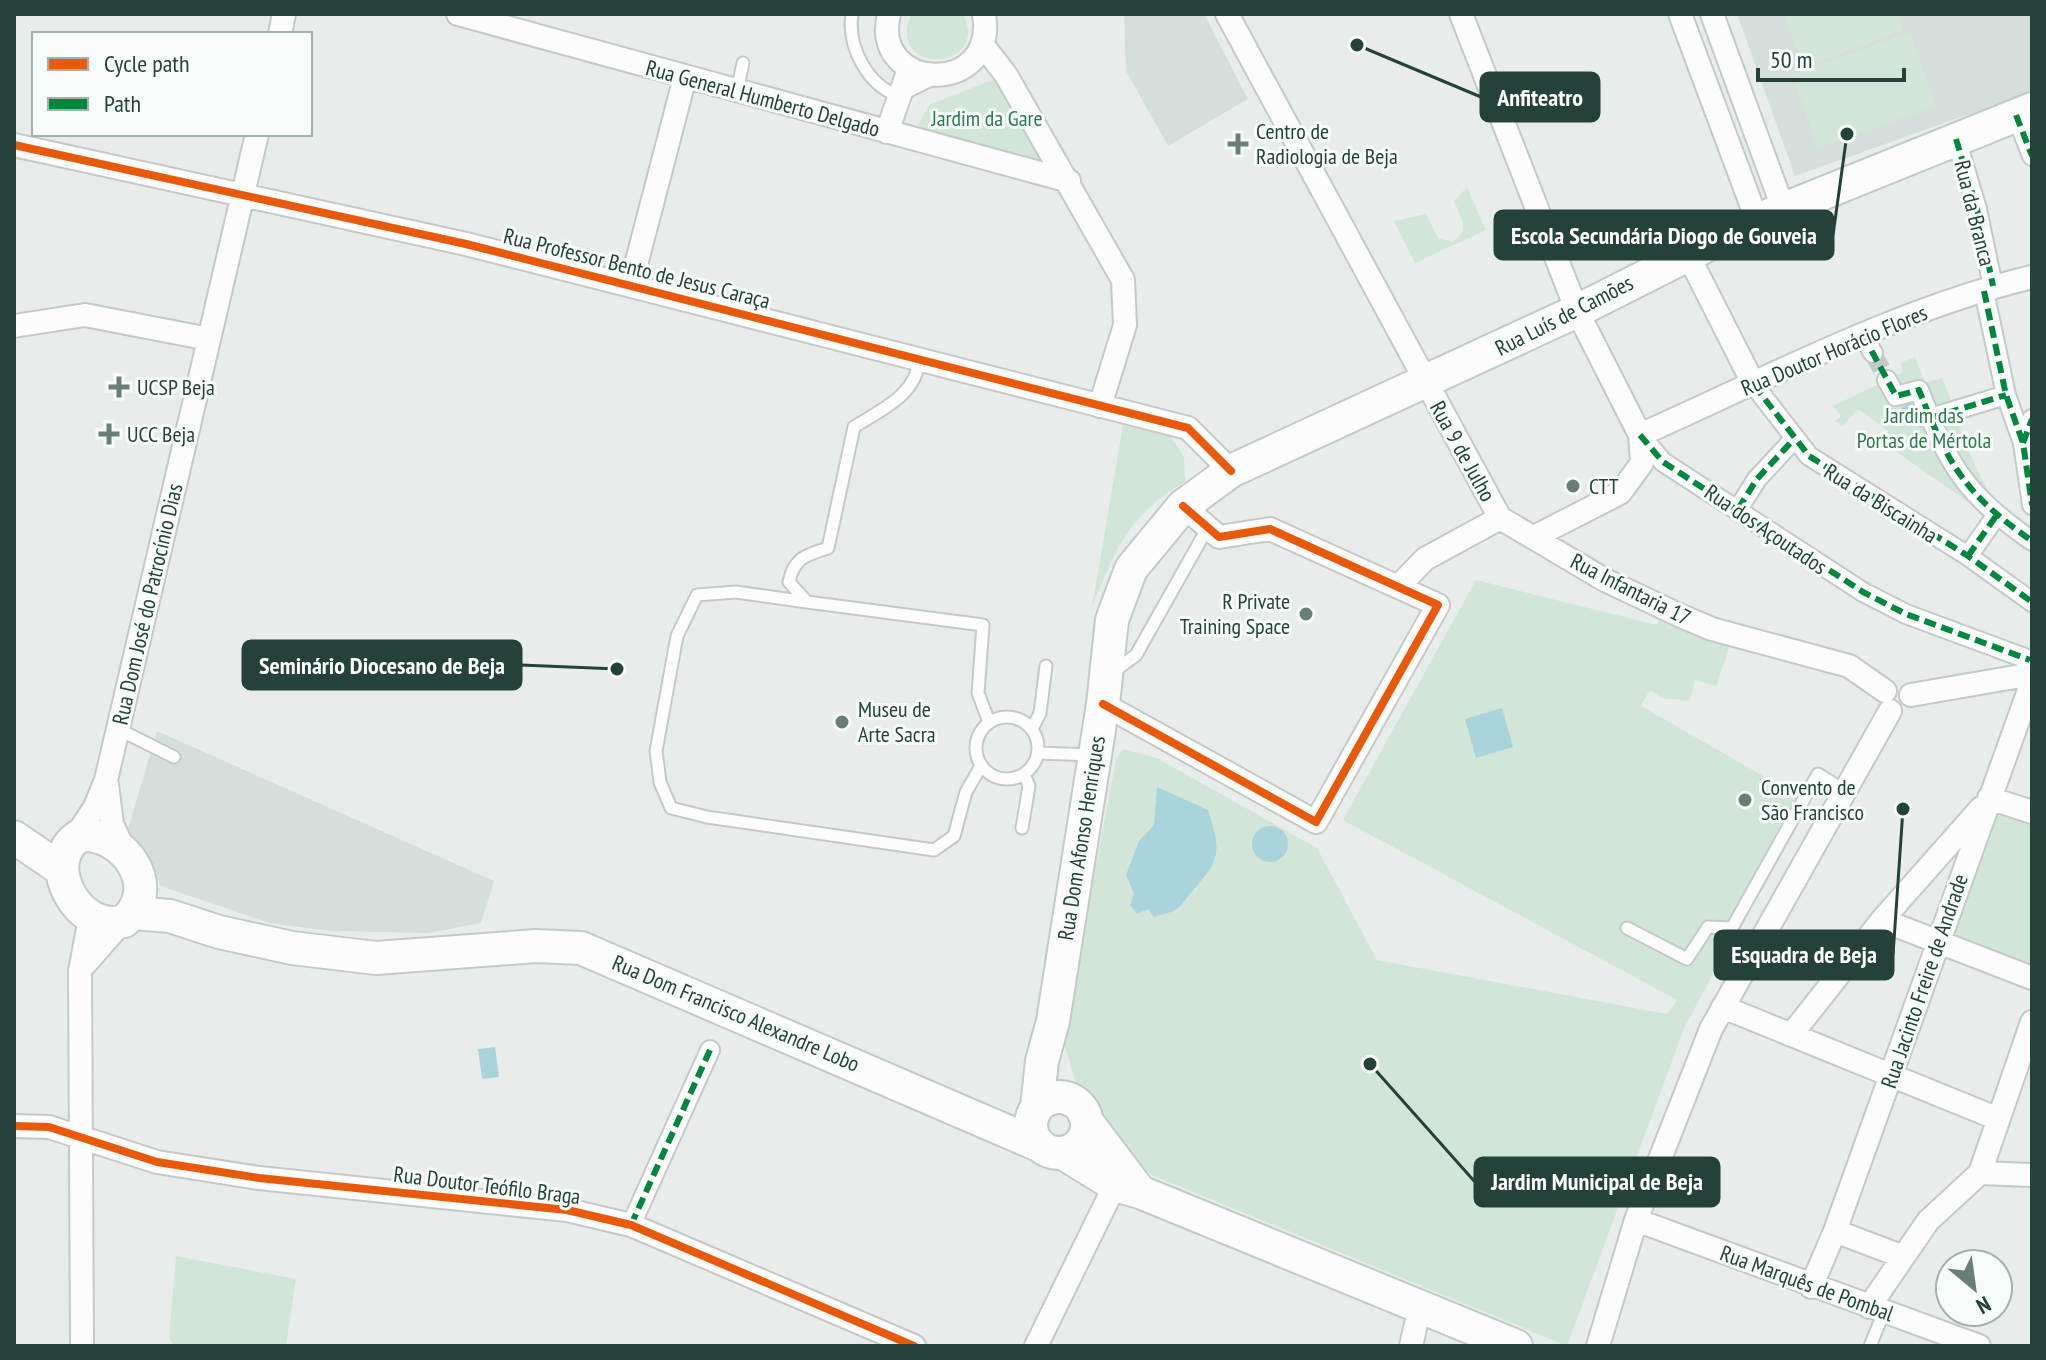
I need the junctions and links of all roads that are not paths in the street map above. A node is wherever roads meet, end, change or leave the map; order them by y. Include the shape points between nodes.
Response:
1 (458, 14) edge
2 (852, 14) edge
3 (889, 14) edge
4 (1227, 14) edge
5 (1461, 14) edge
6 (1680, 14) edge
7 (1712, 14) edge
8 (989, 24) edge
9 (743, 63) dead end
10 (909, 69) junction
11 (937, 76) junction
12 (685, 77) junction
13 (737, 91) junction
14 (899, 96) junction
15 (2024, 112) edge
16 (887, 132) junction
17 (257, 136) edge
18 (1956, 139) junction
19 (14, 145) edge
20 (2032, 156) edge
21 (1069, 181) junction
22 (243, 194) junction
23 (1770, 214) junction
24 (1687, 253) junction
25 (2032, 277) edge
26 (631, 284) junction
27 (1988, 288) junction
28 (1577, 311) junction
29 (14, 326) edge
30 (209, 339) junction
31 (919, 359) junction
32 (1887, 380) tunnel mouth
33 (1426, 383) junction
34 (1754, 385) junction
35 (2006, 395) junction
36 (1100, 406) junction
37 (1930, 418) junction
38 (2032, 419) edge
39 (1640, 435) junction
40 (1794, 439) junction
41 (2023, 443) junction
42 (1231, 471) junction
43 (2032, 505) edge
44 (1183, 506) junction
45 (1738, 509) junction
46 (1996, 516) junction
47 (1500, 518) junction
48 (1207, 529) junction
49 (1534, 537) junction
50 (2032, 541) edge
51 (1968, 556) junction
52 (1399, 586) junction
53 (807, 602) junction
54 (2032, 602) edge
55 (1046, 666) dead end
56 (2031, 666) edge
57 (1103, 692) junction
58 (1887, 701) junction
59 (989, 722) junction
60 (118, 729) junction
61 (1032, 729) junction
62 (1038, 753) junction
63 (1093, 755) junction
64 (174, 757) dead end
65 (981, 766) junction
66 (1024, 774) junction
67 (106, 780) junction
68 (1844, 790) junction
69 (1989, 798) junction
70 (2032, 812) edge
71 (1022, 828) dead end
72 (14, 837) edge
73 (124, 850) junction
74 (68, 852) junction
75 (132, 908) junction
76 (90, 918) junction
77 (1882, 920) junction
78 (1627, 928) dead end
79 (1937, 940) junction
80 (80, 971) junction
81 (2032, 978) edge
82 (1723, 1007) junction
83 (1053, 1021) junction
84 (2032, 1022) edge
85 (1791, 1035) junction
86 (710, 1050) dead end
87 (2025, 1056) edge
88 (1891, 1074) junction
89 (1082, 1112) junction
90 (1026, 1116) junction
91 (1996, 1118) junction
92 (14, 1126) edge
93 (83, 1140) junction
94 (1052, 1150) junction
95 (1980, 1173) junction
96 (2032, 1175) edge
97 (1128, 1188) junction
98 (1636, 1220) junction
99 (631, 1225) junction
100 (1835, 1231) junction
101 (1901, 1256) junction
102 (1811, 1287) junction
103 (1420, 1306) junction
104 (1876, 1310) junction
105 (82, 1346) edge
106 (914, 1346) edge
107 (1036, 1346) edge
108 (1411, 1346) edge
109 (1516, 1346) edge
110 (1598, 1346) edge
111 (1870, 1346) edge
112 (1979, 1346) edge

1 - 12 street, Rua General Humberto Delgado
2 - 14 lane via 856,48 868,74 882,91
3 - 10 street via 887,36
4 - 33 street, Rua 9 de Julho
5 - 28 street, Rua dos Açoutados
6 - 23 street
7 - 23 street
8 - 11 street via 965,67
8 - 21 street via 1006,75
9 - 13 lane
10 - 11 street
10 - 14 street
11 - 14 lane
12 - 13 street, Rua General Humberto Delgado
12 - 26 street
13 - 16 street, Rua General Humberto Delgado
14 - 16 street
15 - 18 main road, Rua Luís de Camões
15 - 20 street
16 - 21 street, Rua General Humberto Delgado
17 - 22 street, Rua Dom José do Patrocínio Dias
18 - 23 main road, Rua Luís de Camões
18 - 27 street, Rua da Branca via 1977,209
19 - 22 street, Rua Professor Bento de Jesus Caraça
21 - 36 street via 1123,280 1125,325
22 - 26 street, Rua Professor Bento de Jesus Caraça
22 - 30 street, Rua Dom José do Patrocínio Dias
23 - 24 main road, Rua Luís de Camões
24 - 28 main road, Rua Luís de Camões
24 - 34 street, Rua da Biscainha
25 - 27 street, Rua Doutor Horácio Flores
26 - 31 street, Rua Professor Bento de Jesus Caraça
27 - 34 street, Rua Doutor Horácio Flores via 1959,297 1868,344
27 - 35 street, Rua da Branca
28 - 33 main road, Rua Luís de Camões
28 - 39 street, Rua dos Açoutados
29 - 30 street via 85,315
30 - 60 street, Rua Dom José do Patrocínio Dias
31 - 36 street, Rua Professor Bento de Jesus Caraça
31 - 53 lane via 918,374 905,394 854,427 828,548 801,557 792,567 789,582
32 - 37 street via 1896,396 1919,390
33 - 42 main road, Rua Luís de Camões
33 - 47 street, Rua 9 de Julho
34 - 39 street, Rua Doutor Horácio Flores
34 - 40 street, Rua da Biscainha
35 - 37 street
35 - 41 street, Rua da Branca
36 - 42 street, Rua Professor Bento de Jesus Caraça via 1188,428
37 - 46 street via 1941,446 1977,499
38 - 41 street
39 - 45 street, Rua dos Açoutados via 1663,462
39 - 49 street via 1642,463 1620,493
40 - 45 street
40 - 51 street, Rua da Biscainha via 1830,473
41 - 43 street, Rua da Branca
42 - 44 main road, Rua Dom Afonso Henriques
44 - 48 street
44 - 57 main road, Rua Dom Afonso Henriques via 1131,569 1112,620
45 - 56 street, Rua dos Açoutados via 1863,592
46 - 50 street
46 - 51 street
47 - 49 street, Rua Infantaria 17
47 - 52 street via 1425,559
48 - 52 street via 1219,537 1270,529
48 - 57 lane via 1136,655
49 - 58 street, Rua Infantaria 17 via 1605,580 1681,616 1849,666
51 - 54 street, Rua da Biscainha
52 - 57 street via 1438,605 1316,822
53 - 59 lane via 983,625 978,693
53 - 65 lane via 736,592 697,595 677,636 656,751 660,782 671,808 934,850 954,836 966,792
55 - 61 lane via 1040,713
56 - 58 street via 1911,695 1904,711
56 - 69 street, Rua Jacinto Freire de Andrade via 2028,693
57 - 63 main road, Rua Dom Afonso Henriques
58 - 68 street
59 - 61 lane via 1007,717
59 - 65 lane via 975,747
60 - 64 lane
60 - 67 street, Rua Dom José do Patrocínio Dias
61 - 62 lane
62 - 63 lane
62 - 66 lane
63 - 83 main road, Rua Dom Afonso Henriques
65 - 66 lane via 1005,779
66 - 71 lane via 1029,786
67 - 73 street, Rua Dom José do Patrocínio Dias via 112,824
67 - 74 street, Rua Dom José do Patrocínio Dias
68 - 78 lane via 1818,774 1732,928 1708,927 1687,959
68 - 82 street
69 - 70 street
69 - 77 street
69 - 79 street, Rua Jacinto Freire de Andrade
72 - 74 main road
73 - 74 main road via 102,836 81,835
73 - 75 main road via 138,873
74 - 76 main road via 74,901
75 - 76 main road via 101,923
75 - 80 street
75 - 90 main road, Rua Dom Francisco Alexandre Lobo via 292,948 376,958 536,946 581,948
76 - 80 street
77 - 79 street
77 - 85 street
79 - 81 street
79 - 88 street, Rua Jacinto Freire de Andrade
80 - 93 street
82 - 85 street
82 - 98 street
83 - 89 main road via 1061,1070
83 - 90 main road, Rua Dom Afonso Henriques
84 - 87 street
85 - 88 street
86 - 99 street
87 - 91 street
88 - 91 street
88 - 100 street, Rua Jacinto Freire de Andrade
89 - 90 main road via 1052,1097
89 - 94 main road via 1084,1139
89 - 97 main road
90 - 94 main road via 1032,1135
91 - 95 street
92 - 93 street, Rua Doutor Teófilo Braga via 49,1127
93 - 99 street, Rua Doutor Teófilo Braga via 157,1162 244,1176 567,1210
93 - 105 street
94 - 97 main road
95 - 96 street
95 - 101 street via 1928,1221
97 - 103 main road
97 - 107 street
98 - 102 street, Rua Marquês de Pombal
98 - 110 street
99 - 106 street, Rua Doutor Teófilo Braga
100 - 101 street
100 - 102 street, Rua Jacinto Freire de Andrade
101 - 104 street
102 - 104 street, Rua Marquês de Pombal
103 - 108 street
103 - 109 main road
104 - 111 lane
104 - 112 street, Rua Marquês de Pombal

